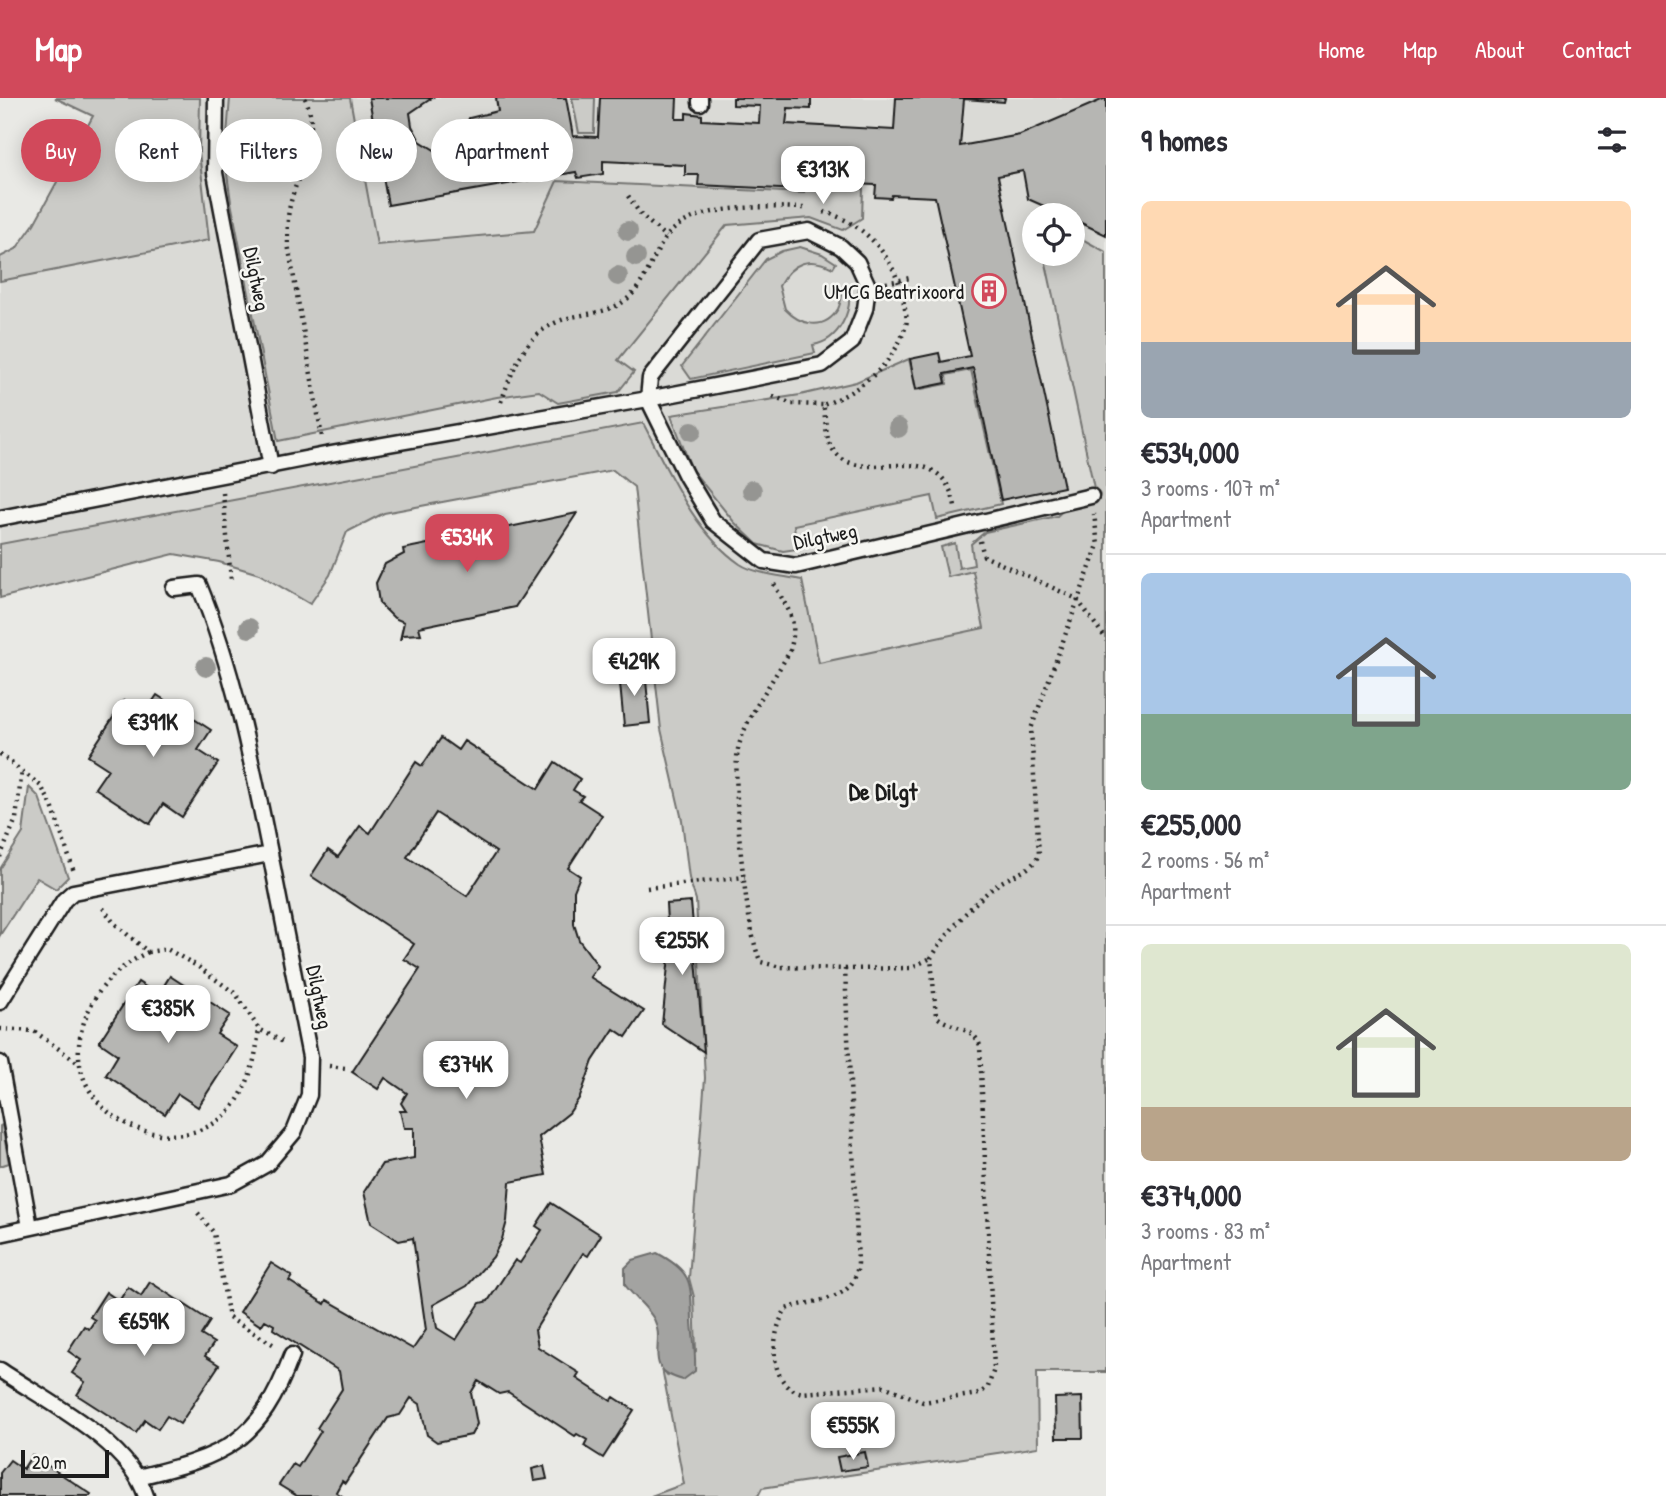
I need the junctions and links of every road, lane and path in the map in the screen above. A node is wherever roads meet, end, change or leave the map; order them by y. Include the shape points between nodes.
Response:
1 (216, 98) edge
2 (305, 98) edge
3 (628, 195) dead end
4 (666, 237) junction
5 (648, 399) junction
6 (492, 425) junction
7 (325, 455) junction
8 (271, 467) junction
9 (222, 477) junction
10 (1091, 496) joint
11 (0, 518) edge
12 (975, 524) junction
13 (960, 527) junction
14 (764, 561) junction
15 (231, 580) dead end
16 (174, 588) dead end
17 (1077, 599) junction
18 (1106, 639) edge
19 (0, 754) edge
20 (22, 769) junction
21 (270, 854) junction
22 (0, 857) edge
23 (76, 876) dead end
24 (745, 877) junction
25 (647, 888) dead end
26 (100, 903) dead end
27 (148, 952) junction
28 (931, 958) junction
29 (845, 969) junction
30 (0, 1002) edge
31 (0, 1029) edge
32 (259, 1029) junction
33 (292, 1047) dead end
34 (78, 1062) junction
35 (0, 1063) edge
36 (324, 1065) dead end
37 (345, 1068) dead end
38 (174, 1196) junction
39 (30, 1227) junction
40 (0, 1234) edge
41 (292, 1355) joint
42 (0, 1370) edge
43 (138, 1477) junction
44 (146, 1496) edge

1 - 8 lane, Dilgtweg via 215,173
2 - 7 path, Dilgtweg via 310,109 310,143 289,211 288,244
3 - 4 path via 641,215
4 - 6 path via 637,288 623,303 573,316 527,342
4 - 13 path via 689,218 715,211 804,208 830,214 879,245 901,280 907,324 891,355 869,380 848,396 823,405 831,447 848,462 870,466 911,462 942,477 952,491
5 - 5 lane via 822,365 852,342 865,309 868,286 857,262 841,247 809,231 759,240 650,378
5 - 6 lane
5 - 14 lane via 713,521
6 - 7 lane
7 - 8 lane
8 - 9 lane
9 - 11 lane
9 - 15 path
10 - 12 lane, Dilgtweg
10 - 17 path via 1098,545
12 - 13 lane, Dilgtweg
12 - 17 path via 984,556
13 - 14 lane, Dilgtweg via 796,566
14 - 24 path via 791,613 794,633 790,650 738,748 736,779
16 - 21 lane, Dilgtweg via 199,585 214,621
17 - 18 path
17 - 28 path via 1031,729 1039,854 1029,868 983,896
19 - 20 path
20 - 22 path via 16,819
20 - 23 path via 41,786 52,806
21 - 30 lane via 73,892
21 - 38 lane, Dilgtweg via 310,1057 309,1095 293,1132 267,1164 231,1184
24 - 25 path
24 - 29 path via 754,946 761,962
26 - 27 path via 114,923
27 - 32 path via 167,949 197,966 236,994
27 - 34 path via 100,988 78,1039
28 - 29 path via 910,968
28 - 29 path via 936,1016 971,1033 980,1046 994,1369 988,1387 979,1394 923,1402 884,1386 791,1391 778,1376 775,1330 786,1309 840,1296 858,1272
31 - 34 path via 34,1031
32 - 33 path
32 - 34 path via 256,1057 234,1105 219,1119 194,1131 151,1133 111,1115 94,1099
35 - 39 lane
36 - 37 path
38 - 39 lane, Dilgtweg
38 - 41 path via 202,1215 214,1233 229,1318
39 - 40 lane, Dilgtweg
41 - 43 lane via 273,1400 238,1441 215,1455
42 - 43 lane via 109,1445
43 - 44 lane

